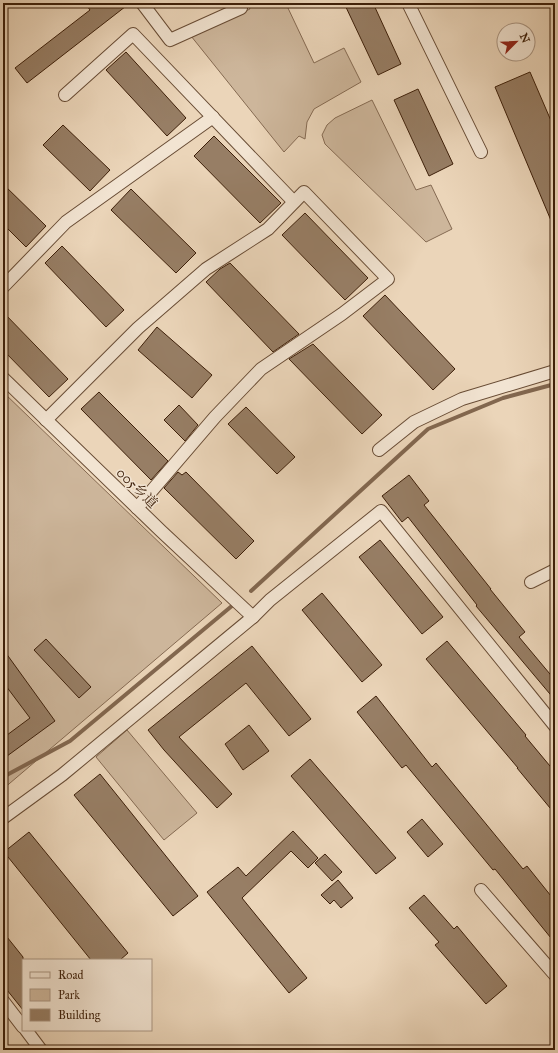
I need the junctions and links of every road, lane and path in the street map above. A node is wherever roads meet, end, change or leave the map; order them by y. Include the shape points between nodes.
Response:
1 (142, 3) edge
2 (408, 3) edge
3 (241, 8) dead end
4 (65, 95) dead end
5 (213, 117) junction
6 (481, 152) dead end
7 (294, 202) junction
8 (3, 287) edge
9 (555, 371) edge
10 (3, 378) edge
11 (46, 420) junction
12 (379, 450) dead end
13 (137, 508) junction
14 (555, 570) edge
15 (531, 582) dead end
16 (253, 617) junction
17 (555, 726) edge
18 (3, 818) edge
19 (481, 890) dead end
20 (555, 975) edge
21 (3, 1001) edge
22 (22, 1026) edge
23 (26, 1031) edge
24 (35, 1048) edge

1 - 3 street via 170,40
2 - 6 street
4 - 5 street via 133,34
5 - 7 street
5 - 8 street via 66,222
7 - 11 street via 268,229 206,269 138,328
7 - 13 street via 304,192 388,279 342,314 261,368
9 - 12 street via 462,399 414,422
10 - 11 street, 005乡道
11 - 13 street, 005乡道
13 - 16 street, 005乡道
14 - 15 street
16 - 17 street via 270,600 381,511
16 - 18 street via 62,775
19 - 20 street
21 - 22 street
23 - 24 street

